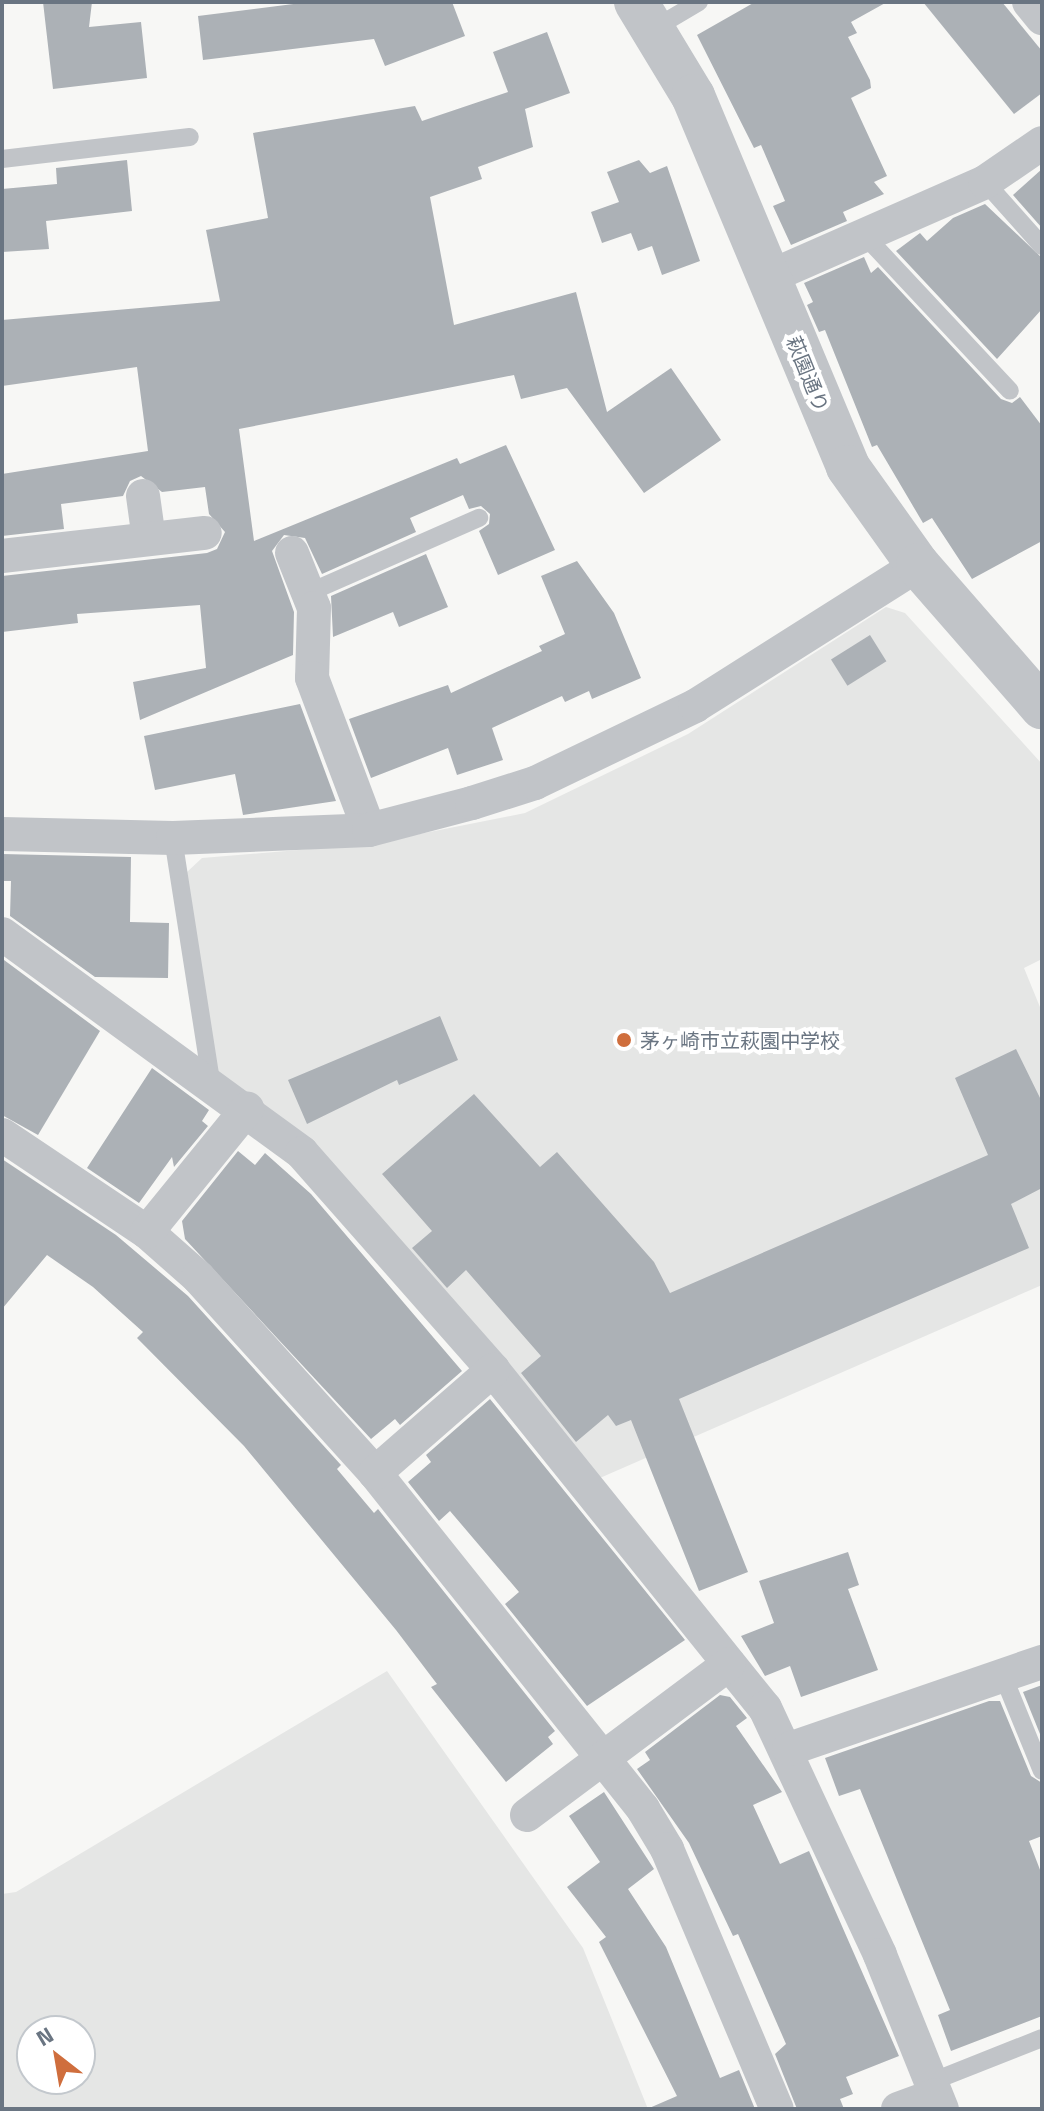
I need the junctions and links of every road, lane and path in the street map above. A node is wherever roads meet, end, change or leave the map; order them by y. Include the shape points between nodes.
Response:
1 (699, 2) edge
2 (1029, 2) edge
3 (645, 15) edge
4 (1042, 18) edge
5 (190, 137) dead end
6 (1042, 143) edge
7 (2, 159) edge
8 (985, 182) junction
9 (867, 238) junction
10 (1042, 246) edge
11 (769, 277) junction
12 (1010, 391) dead end
13 (143, 496) dead end
14 (479, 518) dead end
15 (205, 533) dead end
16 (149, 539) junction
17 (292, 553) dead end
18 (2, 556) edge
19 (918, 565) junction
20 (308, 593) junction
21 (1042, 707) edge
22 (369, 830) junction
23 (2, 834) edge
24 (173, 838) junction
25 (2, 934) edge
26 (211, 1082) junction
27 (247, 1109) junction
28 (2, 1135) edge
29 (147, 1232) junction
30 (493, 1370) junction
31 (375, 1473) junction
32 (1042, 1662) edge
33 (729, 1664) junction
34 (1004, 1678) junction
35 (789, 1749) junction
36 (602, 1759) junction
37 (1042, 1771) edge
38 (527, 1815) dead end
39 (1042, 2038) edge
40 (936, 2095) edge
41 (777, 2109) edge
42 (898, 2109) edge

1 - 3 lane
2 - 4 street
3 - 11 street, 萩園通り via 693,96
5 - 7 lane
6 - 8 street
8 - 9 street
8 - 10 lane
9 - 11 street
9 - 12 lane
11 - 19 street, 萩園通り via 848,467
13 - 16 street
14 - 20 lane
15 - 16 street
16 - 18 street
17 - 20 street
19 - 21 street, 萩園通り
19 - 22 street via 695,706 614,747 535,783
20 - 22 street via 312,678
22 - 24 street
23 - 24 street
24 - 26 lane
25 - 26 street
26 - 27 street
27 - 29 street
27 - 30 street via 302,1153
28 - 29 street
29 - 31 street via 198,1277
30 - 31 street
30 - 33 street
31 - 36 street
32 - 34 street
33 - 35 street
33 - 36 street
34 - 35 street
34 - 37 lane
35 - 40 street
36 - 38 street
36 - 41 street via 667,1849
39 - 40 lane
40 - 42 street

